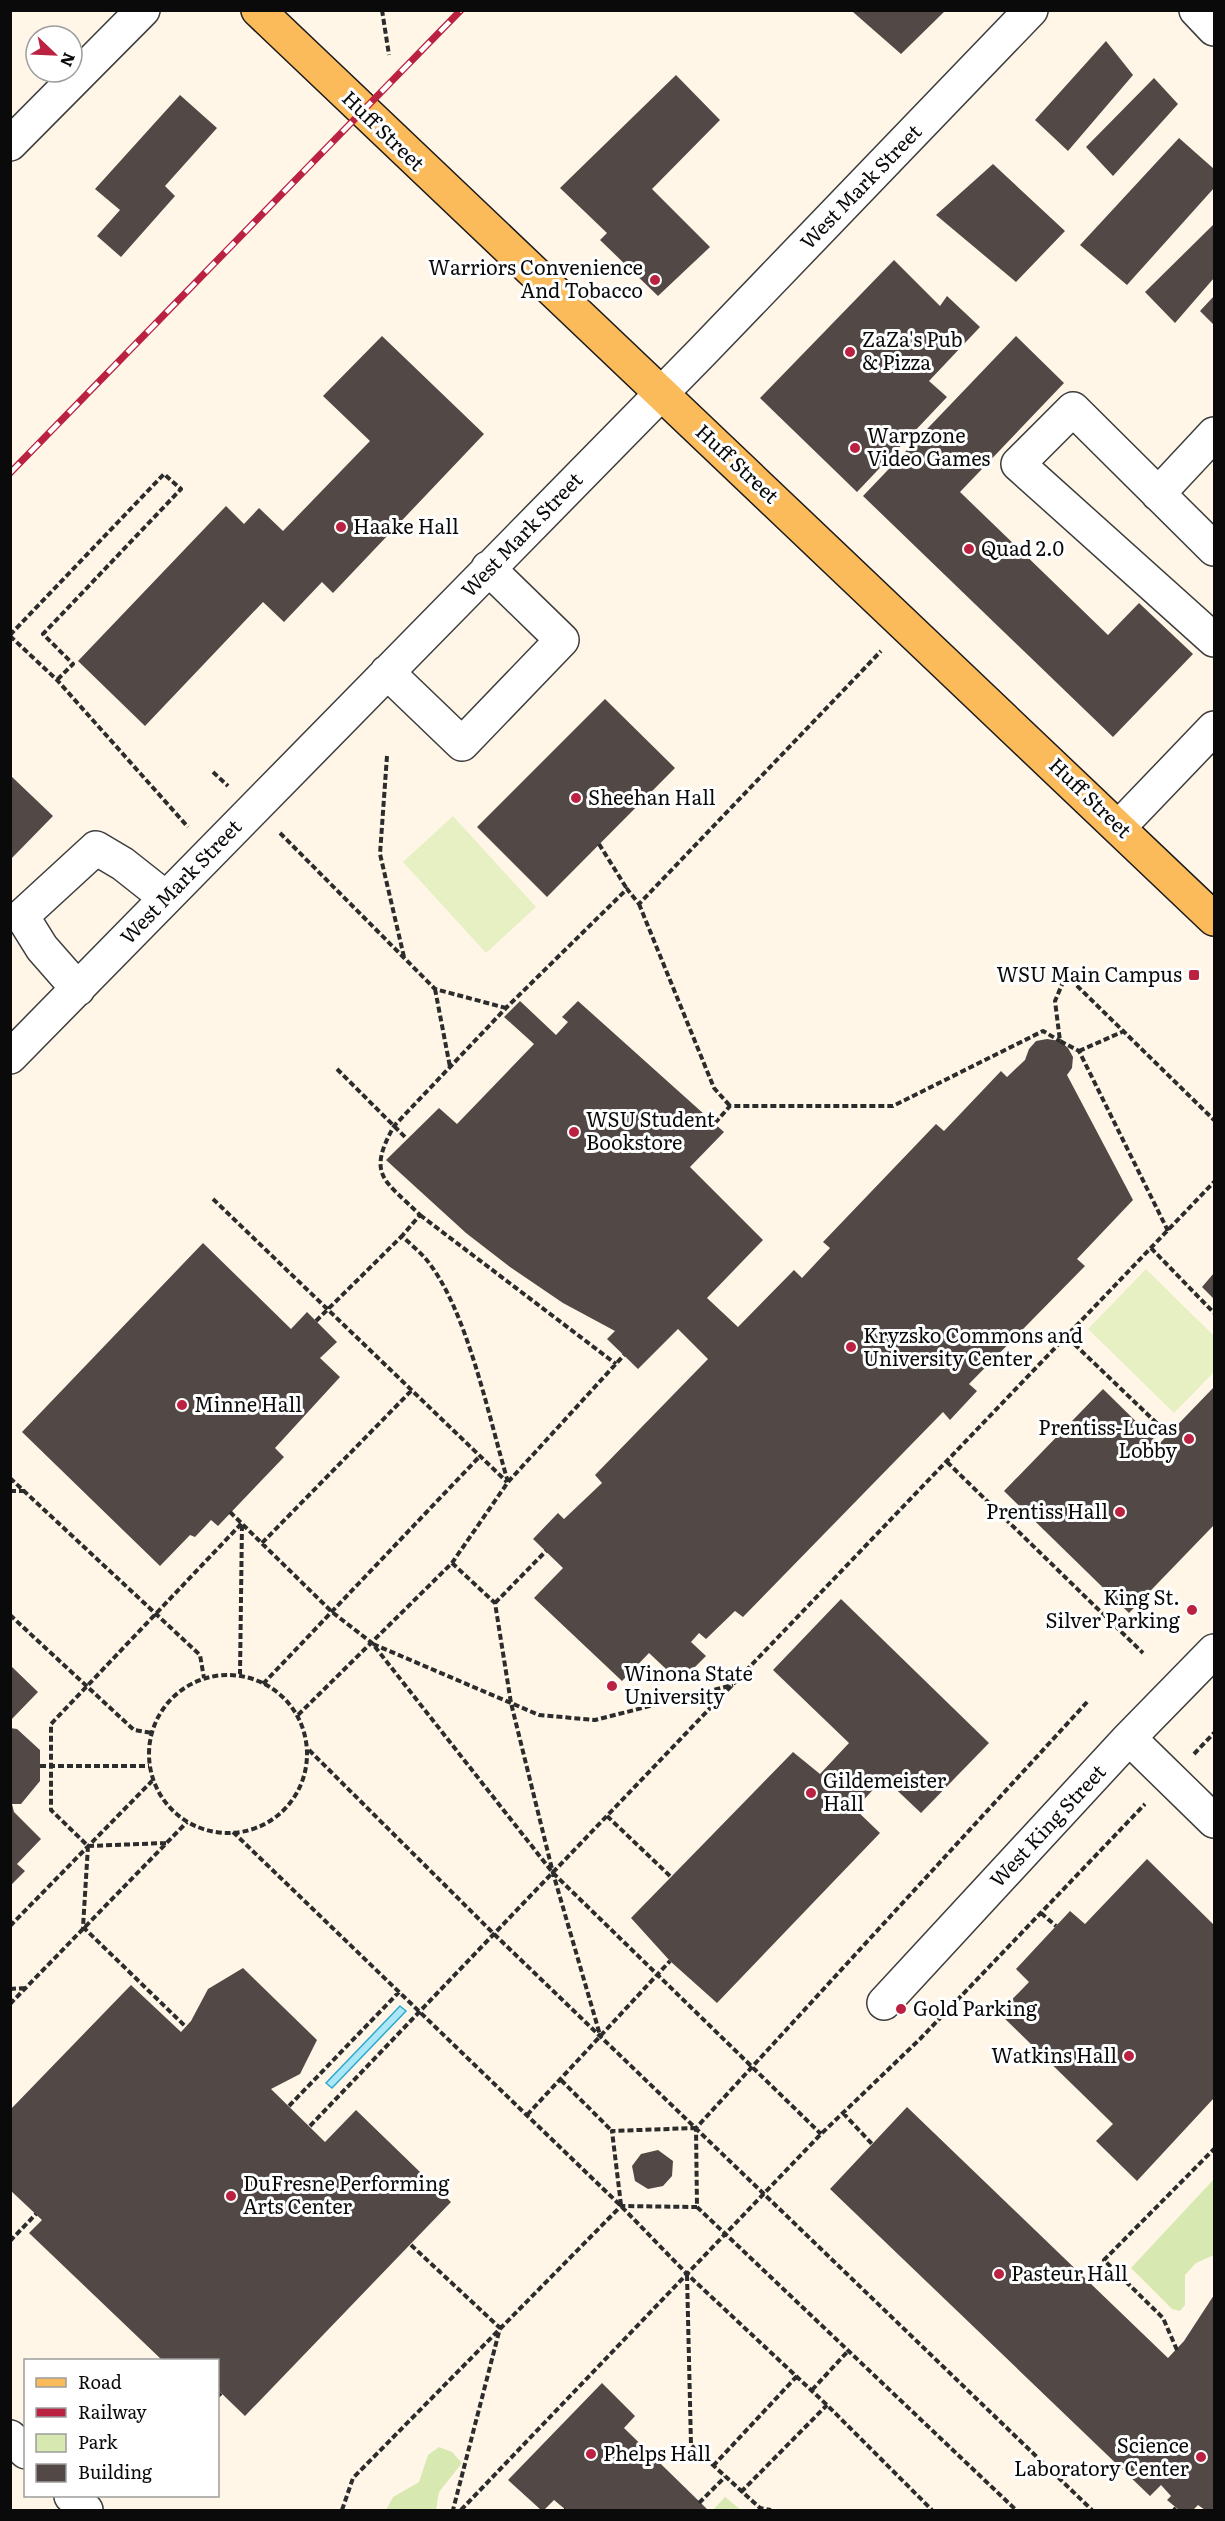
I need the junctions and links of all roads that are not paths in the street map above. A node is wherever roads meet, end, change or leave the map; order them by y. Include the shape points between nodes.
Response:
1 (143, 10) edge
2 (258, 10) edge
3 (1031, 10) edge
4 (1196, 10) edge
5 (1215, 29) edge
6 (10, 144) edge
7 (662, 392) junction
8 (1215, 434) edge
9 (1158, 494) junction
10 (1215, 549) edge
11 (488, 568) junction
12 (1215, 640) edge
13 (387, 672) junction
14 (1215, 728) edge
15 (1120, 826) junction
16 (166, 898) junction
17 (1215, 919) edge
18 (78, 988) junction
19 (10, 1058) edge
20 (1215, 1651) edge
21 (1130, 1738) junction
22 (1215, 1821) edge
23 (884, 2002) dead end
24 (10, 2437) edge
25 (24, 2450) edge
26 (72, 2497) edge
27 (86, 2511) edge

1 - 6 street
2 - 7 main road, Huff Street
3 - 7 street, West Mark Street
4 - 5 street
7 - 11 street, West Mark Street
7 - 15 main road, Huff Street
8 - 9 street
9 - 10 street
9 - 12 street via 1073,409 1018,464
11 - 13 street, West Mark Street
11 - 13 street via 562,640 462,744
13 - 16 street, West Mark Street
14 - 15 street
15 - 17 main road, Huff Street
16 - 18 street, West Mark Street
16 - 18 street via 123,864 96,849 22,916 42,948
18 - 19 street, West Mark Street
20 - 21 street, West King Street
21 - 22 street
21 - 23 street, West King Street
24 - 25 street
26 - 27 street

